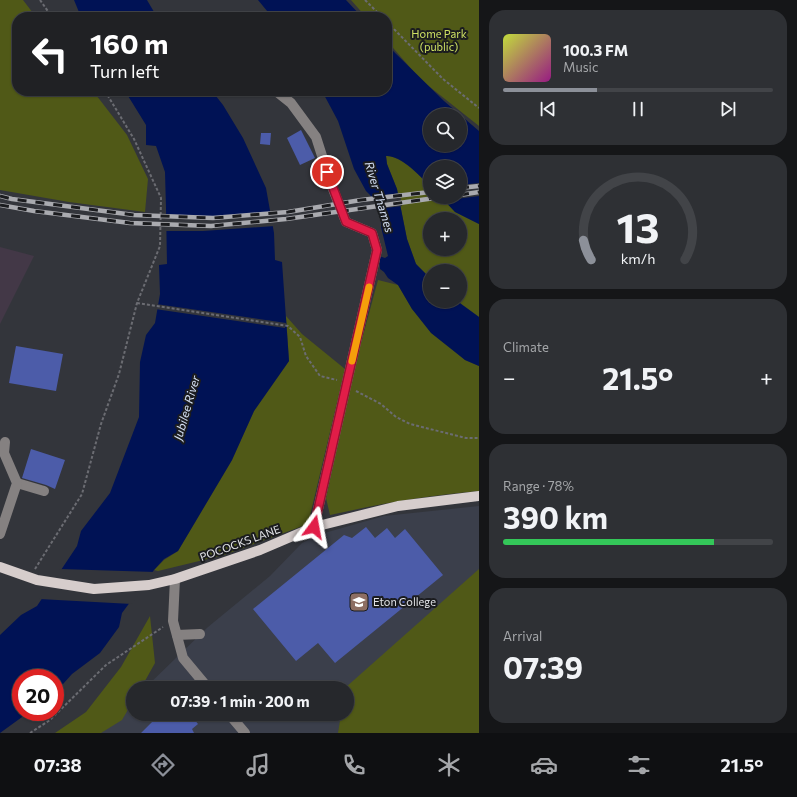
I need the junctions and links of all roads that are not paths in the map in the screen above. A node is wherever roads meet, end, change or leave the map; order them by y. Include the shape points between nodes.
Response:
1 (282, 96) edge
2 (5, 442) dead end
3 (17, 484) junction
4 (44, 491) dead end
5 (479, 496) edge
6 (314, 527) junction
7 (0, 534) edge
8 (0, 567) edge
9 (175, 579) junction
10 (177, 634) junction
11 (200, 634) dead end
12 (202, 681) edge
13 (236, 721) edge
14 (245, 733) edge

1 - 6 street via 291,103 316,136 346,222 372,233 377,250
2 - 3 street via 4,454
3 - 4 street
3 - 7 street
5 - 6 main road, POCOCKS LANE via 398,506
6 - 9 main road, POCOCKS LANE via 260,550
8 - 9 main road, POCOCKS LANE via 33,579 94,589 149,585
9 - 10 street via 173,621
10 - 11 street
10 - 12 street via 183,658
13 - 14 street

